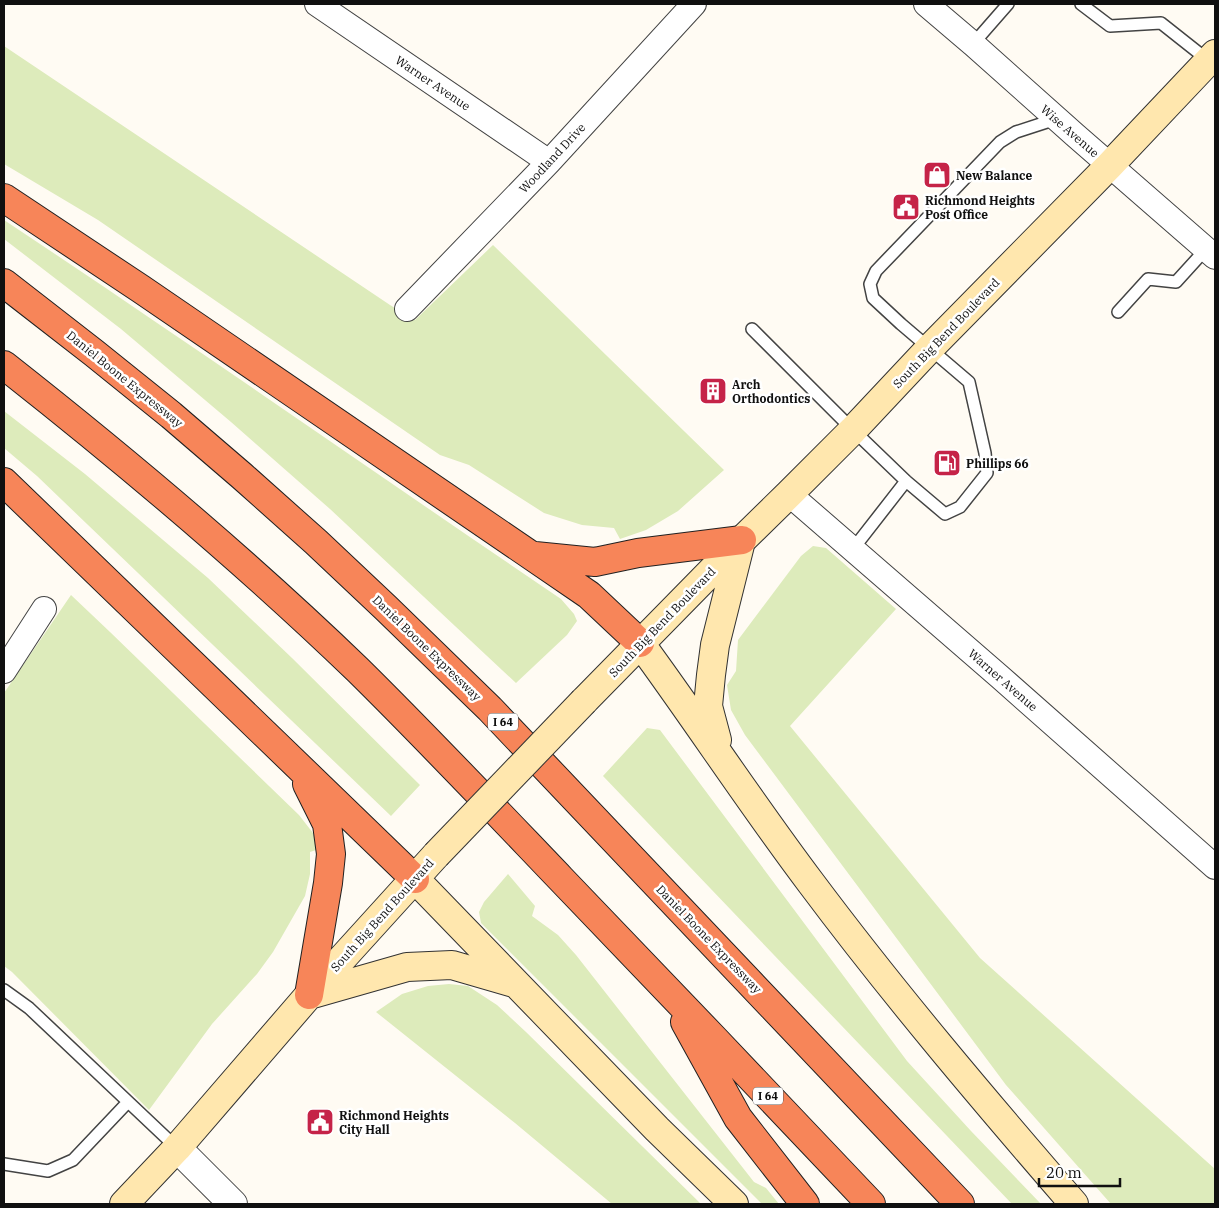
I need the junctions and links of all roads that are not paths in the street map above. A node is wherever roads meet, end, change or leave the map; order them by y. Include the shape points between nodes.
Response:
1 (317, 4) edge
2 (694, 4) edge
3 (926, 4) edge
4 (1008, 4) edge
5 (1081, 4) edge
6 (973, 44) junction
7 (1212, 58) edge
8 (1056, 119) junction
9 (549, 162) junction
10 (1110, 166) junction
11 (4, 198) edge
12 (1211, 253) edge
13 (4, 283) edge
14 (407, 309) dead end
15 (1118, 312) dead end
16 (752, 329) dead end
17 (930, 348) junction
18 (4, 365) edge
19 (852, 430) junction
20 (906, 481) junction
21 (4, 482) edge
22 (789, 494) junction
23 (742, 540) junction
24 (853, 549) junction
25 (532, 556) junction
26 (44, 610) dead end
27 (640, 644) junction
28 (4, 671) edge
29 (721, 756) junction
30 (298, 767) junction
31 (1215, 867) edge
32 (415, 879) junction
33 (516, 984) junction
34 (666, 988) junction
35 (4, 990) edge
36 (310, 995) junction
37 (128, 1102) junction
38 (177, 1148) junction
39 (4, 1164) edge
40 (124, 1204) edge
41 (233, 1204) edge
42 (734, 1204) edge
43 (805, 1204) edge
44 (871, 1204) edge
45 (960, 1204) edge
46 (1074, 1204) edge

1 - 9 street, Warner Avenue
2 - 9 street, Woodland Drive
3 - 6 street, Wise Avenue
4 - 6 lane
5 - 7 lane via 1110,26 1161,23
6 - 8 street, Wise Avenue
7 - 10 main road, South Big Bend Boulevard
8 - 10 street, Wise Avenue
8 - 17 lane via 1016,132 1000,142 876,271 870,284 873,298
9 - 14 street, Woodland Drive
10 - 12 street, Wise Avenue
10 - 17 main road, South Big Bend Boulevard
11 - 25 highway
12 - 15 lane via 1176,282 1148,278
13 - 45 highway, Daniel Boone Expressway / I 64 via 192,433 379,602 497,716
16 - 19 lane
17 - 19 main road, South Big Bend Boulevard
17 - 20 lane via 969,382 986,453 987,473 960,507 945,514
18 - 34 highway, I 64 via 138,473 349,662
19 - 20 lane
19 - 22 main road, South Big Bend Boulevard
20 - 24 lane
21 - 30 highway
22 - 23 main road, South Big Bend Boulevard
22 - 24 street, Warner Avenue
23 - 25 highway via 638,553 595,562
23 - 27 main road, South Big Bend Boulevard
23 - 29 main road via 715,645 709,689 708,706
24 - 31 street, Warner Avenue
25 - 27 highway via 589,595
26 - 28 street
27 - 29 main road
27 - 32 main road, South Big Bend Boulevard, bridge
29 - 46 main road via 878,970 986,1103
30 - 32 highway
30 - 36 highway via 327,824 331,854
32 - 33 main road
32 - 36 main road, South Big Bend Boulevard
33 - 36 main road via 452,965 407,967
33 - 42 main road
34 - 43 highway via 738,1118
34 - 44 highway, I 64
35 - 37 lane via 29,1008
36 - 38 main road, South Big Bend Boulevard
37 - 38 lane
37 - 39 lane via 73,1160 48,1171
38 - 40 main road, South Big Bend Boulevard
38 - 41 street

